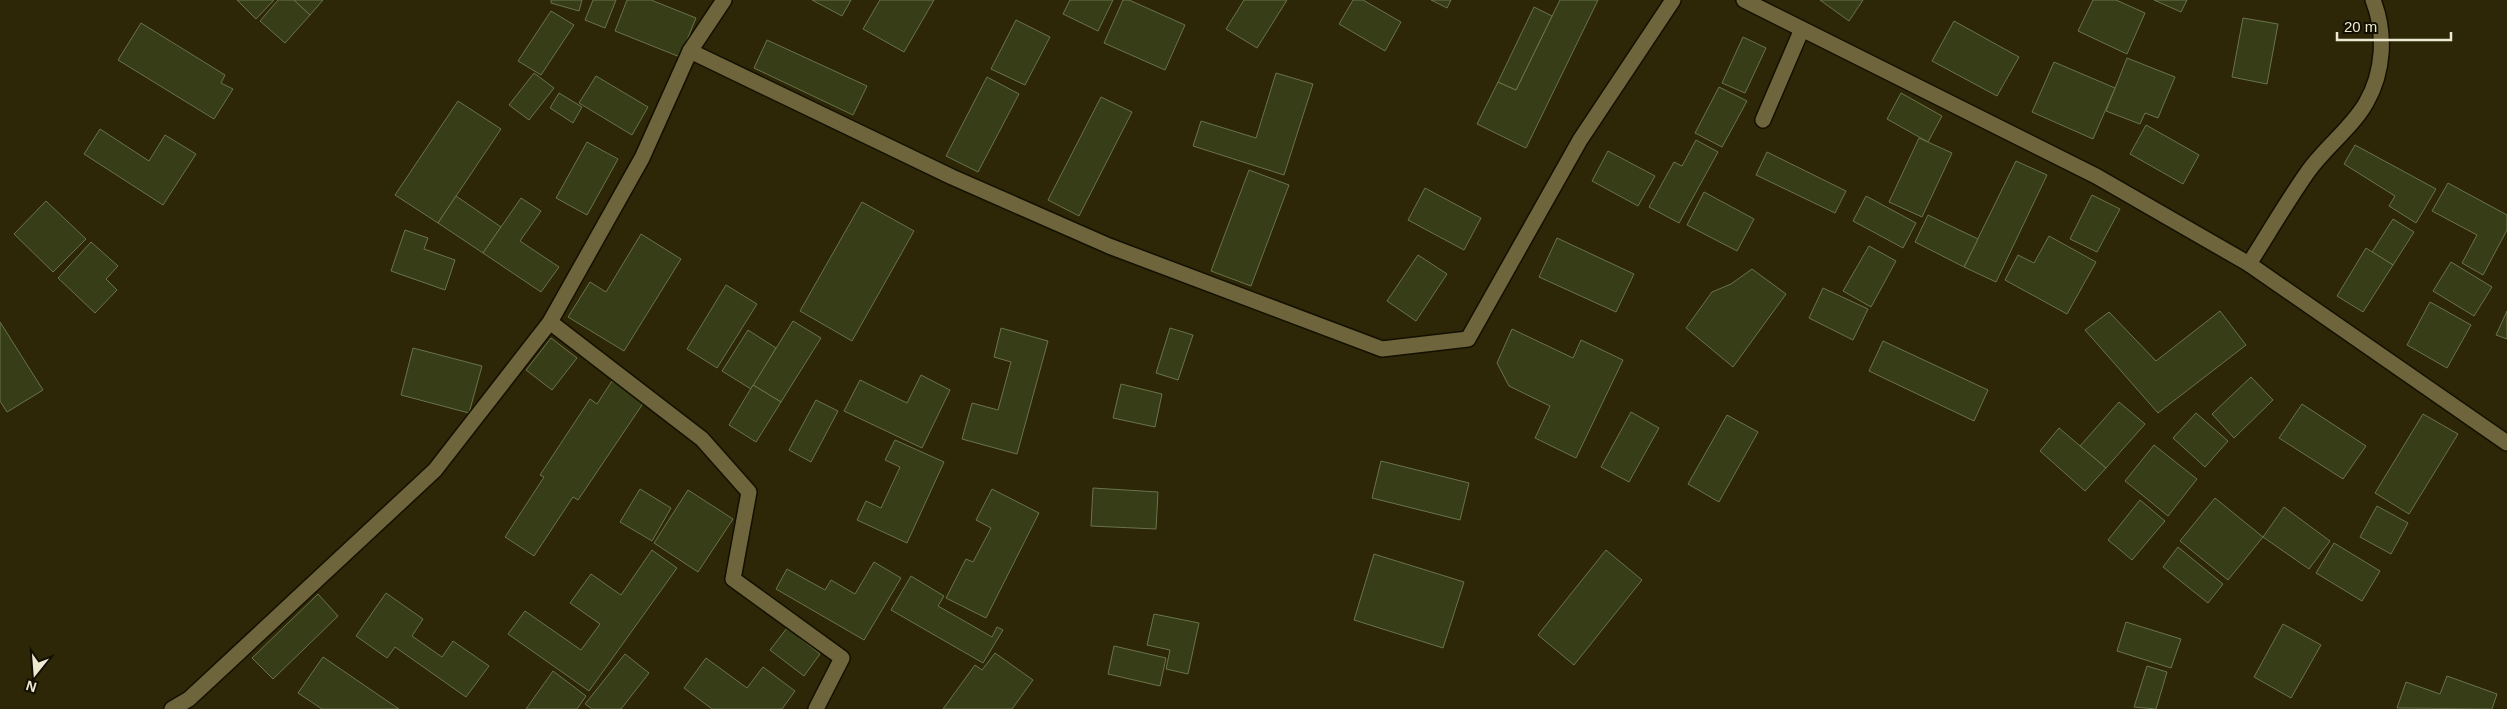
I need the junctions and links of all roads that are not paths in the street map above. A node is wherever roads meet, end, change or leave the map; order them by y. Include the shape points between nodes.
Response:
1 (724, 0) edge
2 (1673, 0) edge
3 (1744, 0) edge
4 (2372, 0) edge
5 (1802, 29) junction
6 (690, 51) junction
7 (1762, 120) dead end
8 (2249, 264) junction
9 (550, 322) junction
10 (2507, 443) edge
11 (172, 709) edge
12 (816, 709) edge

1 - 6 lane
2 - 6 lane via 1580,140 1468,339 1382,349 1109,246 952,177
3 - 5 lane
4 - 8 lane via 2381,30 2381,56 2376,81 2366,104 2308,172
5 - 7 lane
5 - 8 lane via 2096,176
6 - 9 lane via 642,158
8 - 10 lane
9 - 11 lane via 435,470 189,699
9 - 12 lane via 702,440 748,492 732,579 842,658

